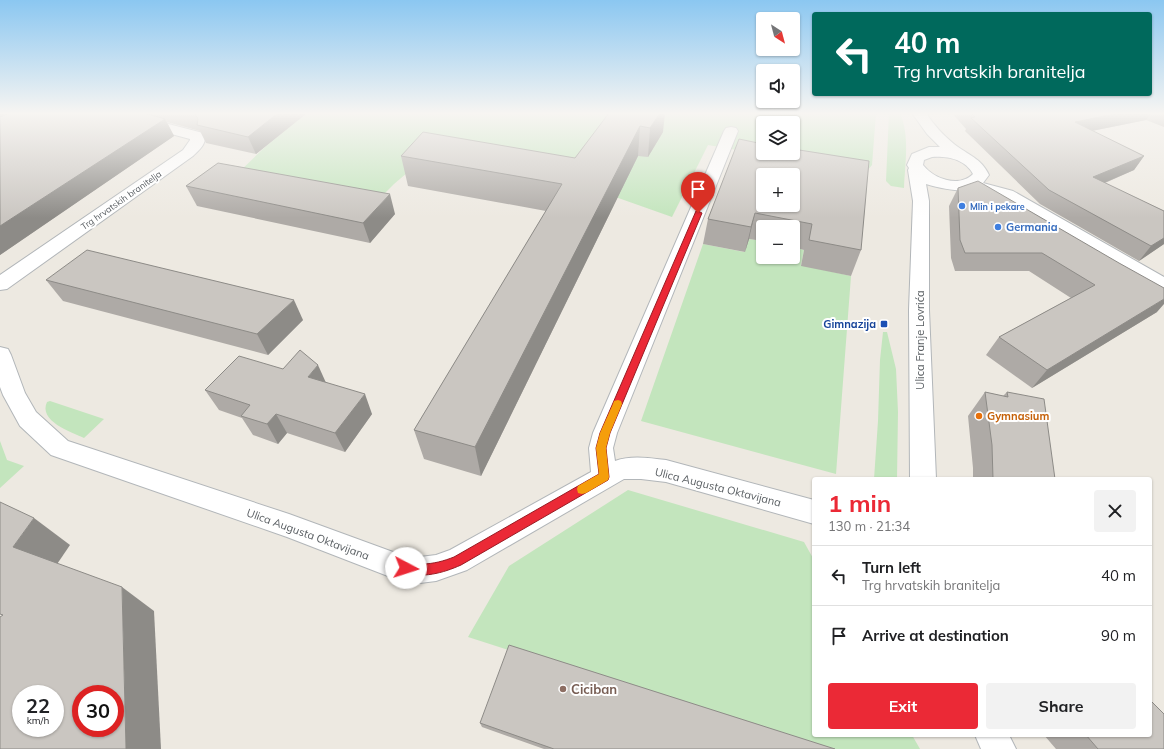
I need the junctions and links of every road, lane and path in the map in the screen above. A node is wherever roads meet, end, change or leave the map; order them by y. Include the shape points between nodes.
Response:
1 (192, 148) edge
2 (724, 148) edge
3 (924, 148) edge
4 (951, 148) edge
5 (965, 158) junction
6 (919, 162) junction
7 (979, 170) junction
8 (959, 186) junction
9 (1007, 195) junction
10 (921, 201) junction
11 (0, 284) edge
12 (1164, 284) edge
13 (0, 355) edge
14 (604, 477) junction
15 (923, 477) edge
16 (812, 511) edge
17 (992, 737) edge
18 (999, 749) edge

1 - 11 street, Trg hrvatskih branitelja
2 - 14 street via 605,433 601,448
3 - 6 street
4 - 5 street
5 - 6 street via 929,152
5 - 7 street
6 - 8 street via 931,180
6 - 10 street, Ulica Franje Lovrića
7 - 8 street via 979,180 973,184
7 - 9 street
8 - 9 street via 987,188
8 - 10 street via 932,192
9 - 12 street
10 - 15 street, Ulica Franje Lovrića via 919,310
13 - 14 street, Ulica Augusta Oktavijana via 14,394 28,419 60,448 289,526 393,565 420,570 457,561
14 - 16 street, Ulica Augusta Oktavijana via 621,469 666,471
17 - 18 street

